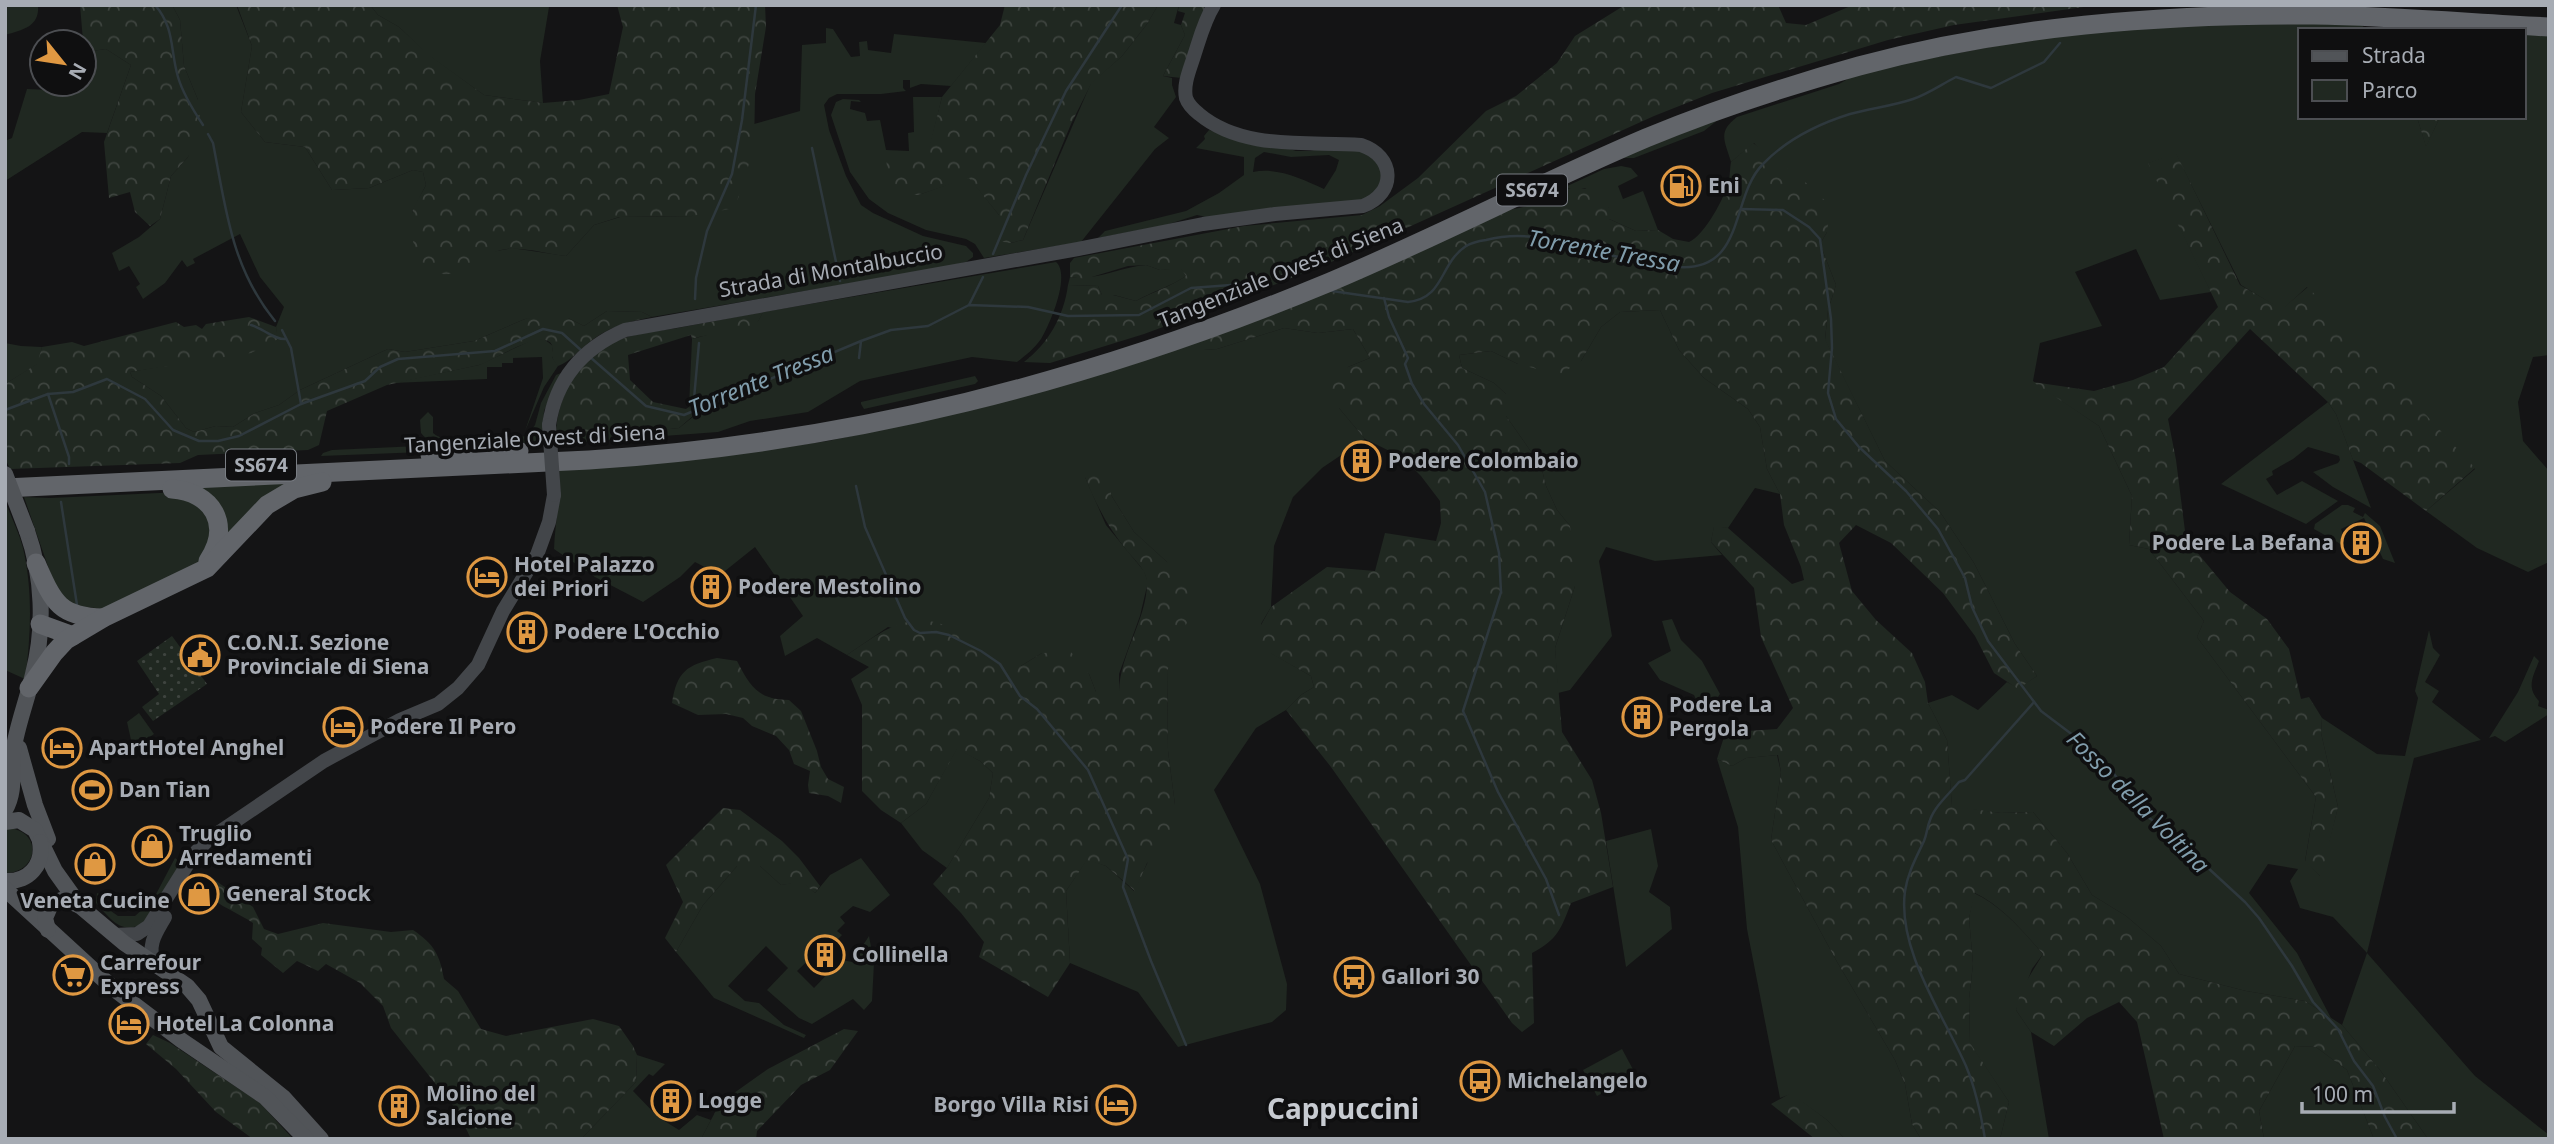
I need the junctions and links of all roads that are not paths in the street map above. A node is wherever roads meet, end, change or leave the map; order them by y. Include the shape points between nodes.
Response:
1 (1214, 5) edge
2 (2176, 5) edge
3 (2350, 5) edge
4 (2549, 16) edge
5 (2549, 27) edge
6 (358, 472) junction
7 (5, 476) edge
8 (112, 484) junction
9 (5, 488) edge
10 (36, 564) junction
11 (200, 571) junction
12 (67, 612) junction
13 (103, 618) junction
14 (40, 624) junction
15 (73, 636) junction
16 (30, 688) junction
17 (16, 739) junction
18 (34, 805) junction
19 (5, 810) edge
20 (5, 822) edge
21 (219, 833) junction
22 (39, 834) junction
23 (5, 881) edge
24 (5, 889) edge
25 (80, 906) junction
26 (96, 917) junction
27 (48, 930) junction
28 (114, 935) junction
29 (154, 963) junction
30 (204, 1012) junction
31 (181, 1040) junction
32 (306, 1139) edge
33 (321, 1139) edge

1 - 21 street, Strada di Montalbuccio, bridge via 1186,86 1186,100 1195,111 1225,131 1248,137 1371,148 1385,163 1388,174 1375,201 1203,223 643,326 602,341 561,384 549,425 554,495 549,522 537,555 478,665 442,702 352,744
2 - 7 highway, Tangenziale Ovest di Siena / SS674 via 1984,26 1900,43 1758,83 1636,130 1230,310 1067,365 927,401 784,429 620,447
3 - 4 highway
5 - 6 highway, Tangenziale Ovest di Siena / SS674 via 2320,15 2223,15 2095,22 1938,47 1800,82 1700,116 1240,318 1012,393 852,428 718,449 601,460
6 - 8 highway, Tangenziale Ovest di Siena / SS674
6 - 11 highway via 278,497 217,560
7 - 10 main road, bridge
8 - 9 highway, Tangenziale Ovest di Siena / SS674
8 - 11 highway via 184,489 206,500 215,513 219,536
10 - 12 highway via 49,592
10 - 14 main road
11 - 13 highway
12 - 13 highway
12 - 14 highway
13 - 15 highway
14 - 15 highway
14 - 16 main road
15 - 16 highway via 54,653
16 - 17 main road
17 - 18 main road
17 - 19 main road
18 - 22 main road
18 - 26 main road via 55,853
20 - 22 main road via 19,820
21 - 28 street, Strada di Montalbuccio via 199,848 149,926 137,934
21 - 29 street, Strada di Montalbuccio via 152,941
22 - 23 main road via 41,854 36,867 22,879
22 - 25 main road via 55,871
24 - 27 main road
25 - 26 main road
25 - 27 main road via 64,900 51,904 45,918
26 - 28 main road
27 - 31 main road
28 - 29 main road
29 - 30 main road via 191,990
30 - 31 main road via 200,1034
30 - 33 main road via 225,1051 284,1098
31 - 32 main road via 265,1097

